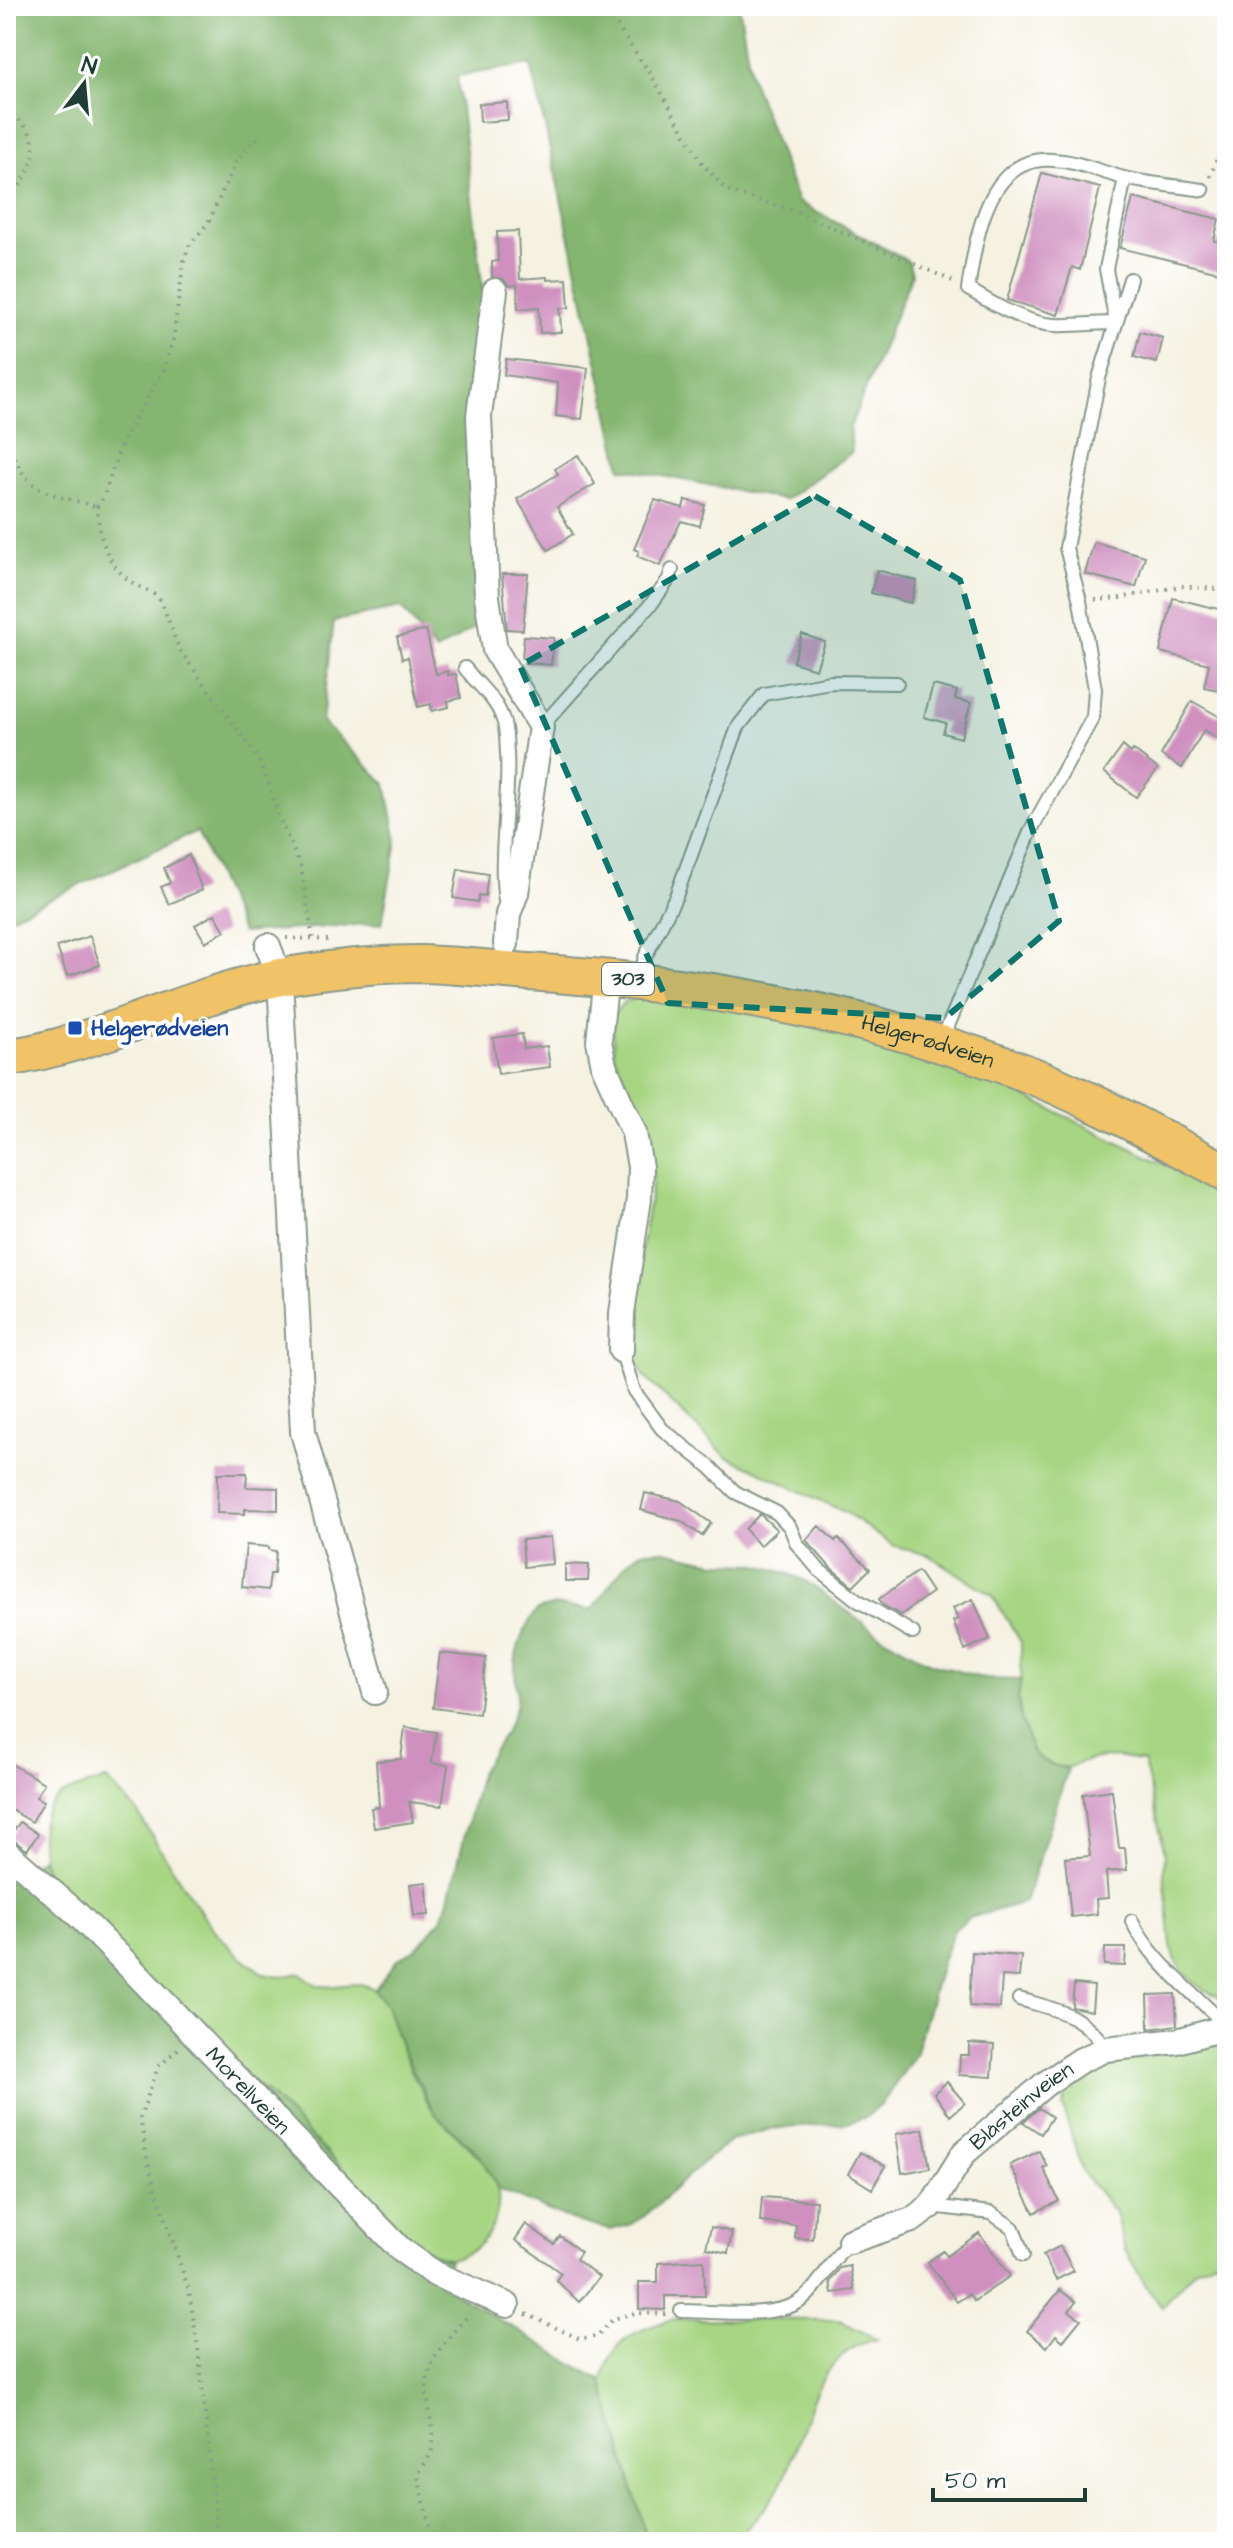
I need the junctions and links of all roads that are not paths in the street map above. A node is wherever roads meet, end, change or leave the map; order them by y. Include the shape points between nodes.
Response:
1 (1125, 178) junction
2 (1203, 190) road end
3 (1130, 279) dead end
4 (495, 291) dead end
5 (1116, 323) junction
6 (672, 570) dead end
7 (465, 668) dead end
8 (897, 683) dead end
9 (541, 727) junction
10 (508, 914) junction
11 (506, 944) dead end
12 (274, 962) junction
13 (622, 978) junction
14 (941, 1043) junction
15 (6, 1058) edge
16 (1227, 1173) edge
17 (621, 1350) joint
18 (913, 1633) dead end
19 (375, 1692) dead end
20 (6, 1852) edge
21 (1132, 1921) dead end
22 (1019, 1999) dead end
23 (1227, 2027) edge
24 (1106, 2049) junction
25 (931, 2206) junction
26 (850, 2241) joint
27 (1023, 2255) dead end
28 (507, 2305) road end
29 (681, 2311) road end

1 - 2 lane
1 - 5 lane via 1106,269
1 - 5 lane via 1053,160 1016,167 997,186 985,212 968,289 1004,310 1042,323
3 - 5 lane
4 - 9 street via 479,416 487,597 495,650
5 - 14 lane via 1099,378 1066,548 1095,689 1093,717 1032,828
6 - 9 lane via 652,603
7 - 10 lane via 494,702 506,730 503,885
8 - 13 lane via 830,682 764,694 738,727 676,896 645,957
9 - 10 street via 516,893
10 - 11 street
12 - 13 main road, Helgerødveien / 303 via 347,968 420,964
12 - 15 main road, Helgerødveien / 303 via 219,992 68,1045
12 - 19 street via 303,1432
13 - 14 main road, Helgerødveien / 303 via 774,1001
13 - 17 street via 599,1041 604,1066 634,1133 640,1167
14 - 16 main road, Helgerødveien / 303 via 1056,1086
17 - 18 lane via 634,1391 662,1429 735,1492 777,1513 819,1570
20 - 28 street, Morellveien via 74,1911 400,2249 435,2274
21 - 23 lane via 1157,1958
22 - 24 lane via 1077,2019
23 - 24 street, Blåsteinveien via 1177,2041
24 - 25 street, Blåsteinveien via 1064,2070 964,2153
25 - 26 street, Blåsteinveien via 912,2220
25 - 27 lane via 991,2213 1013,2228
26 - 29 lane via 803,2299 779,2311

